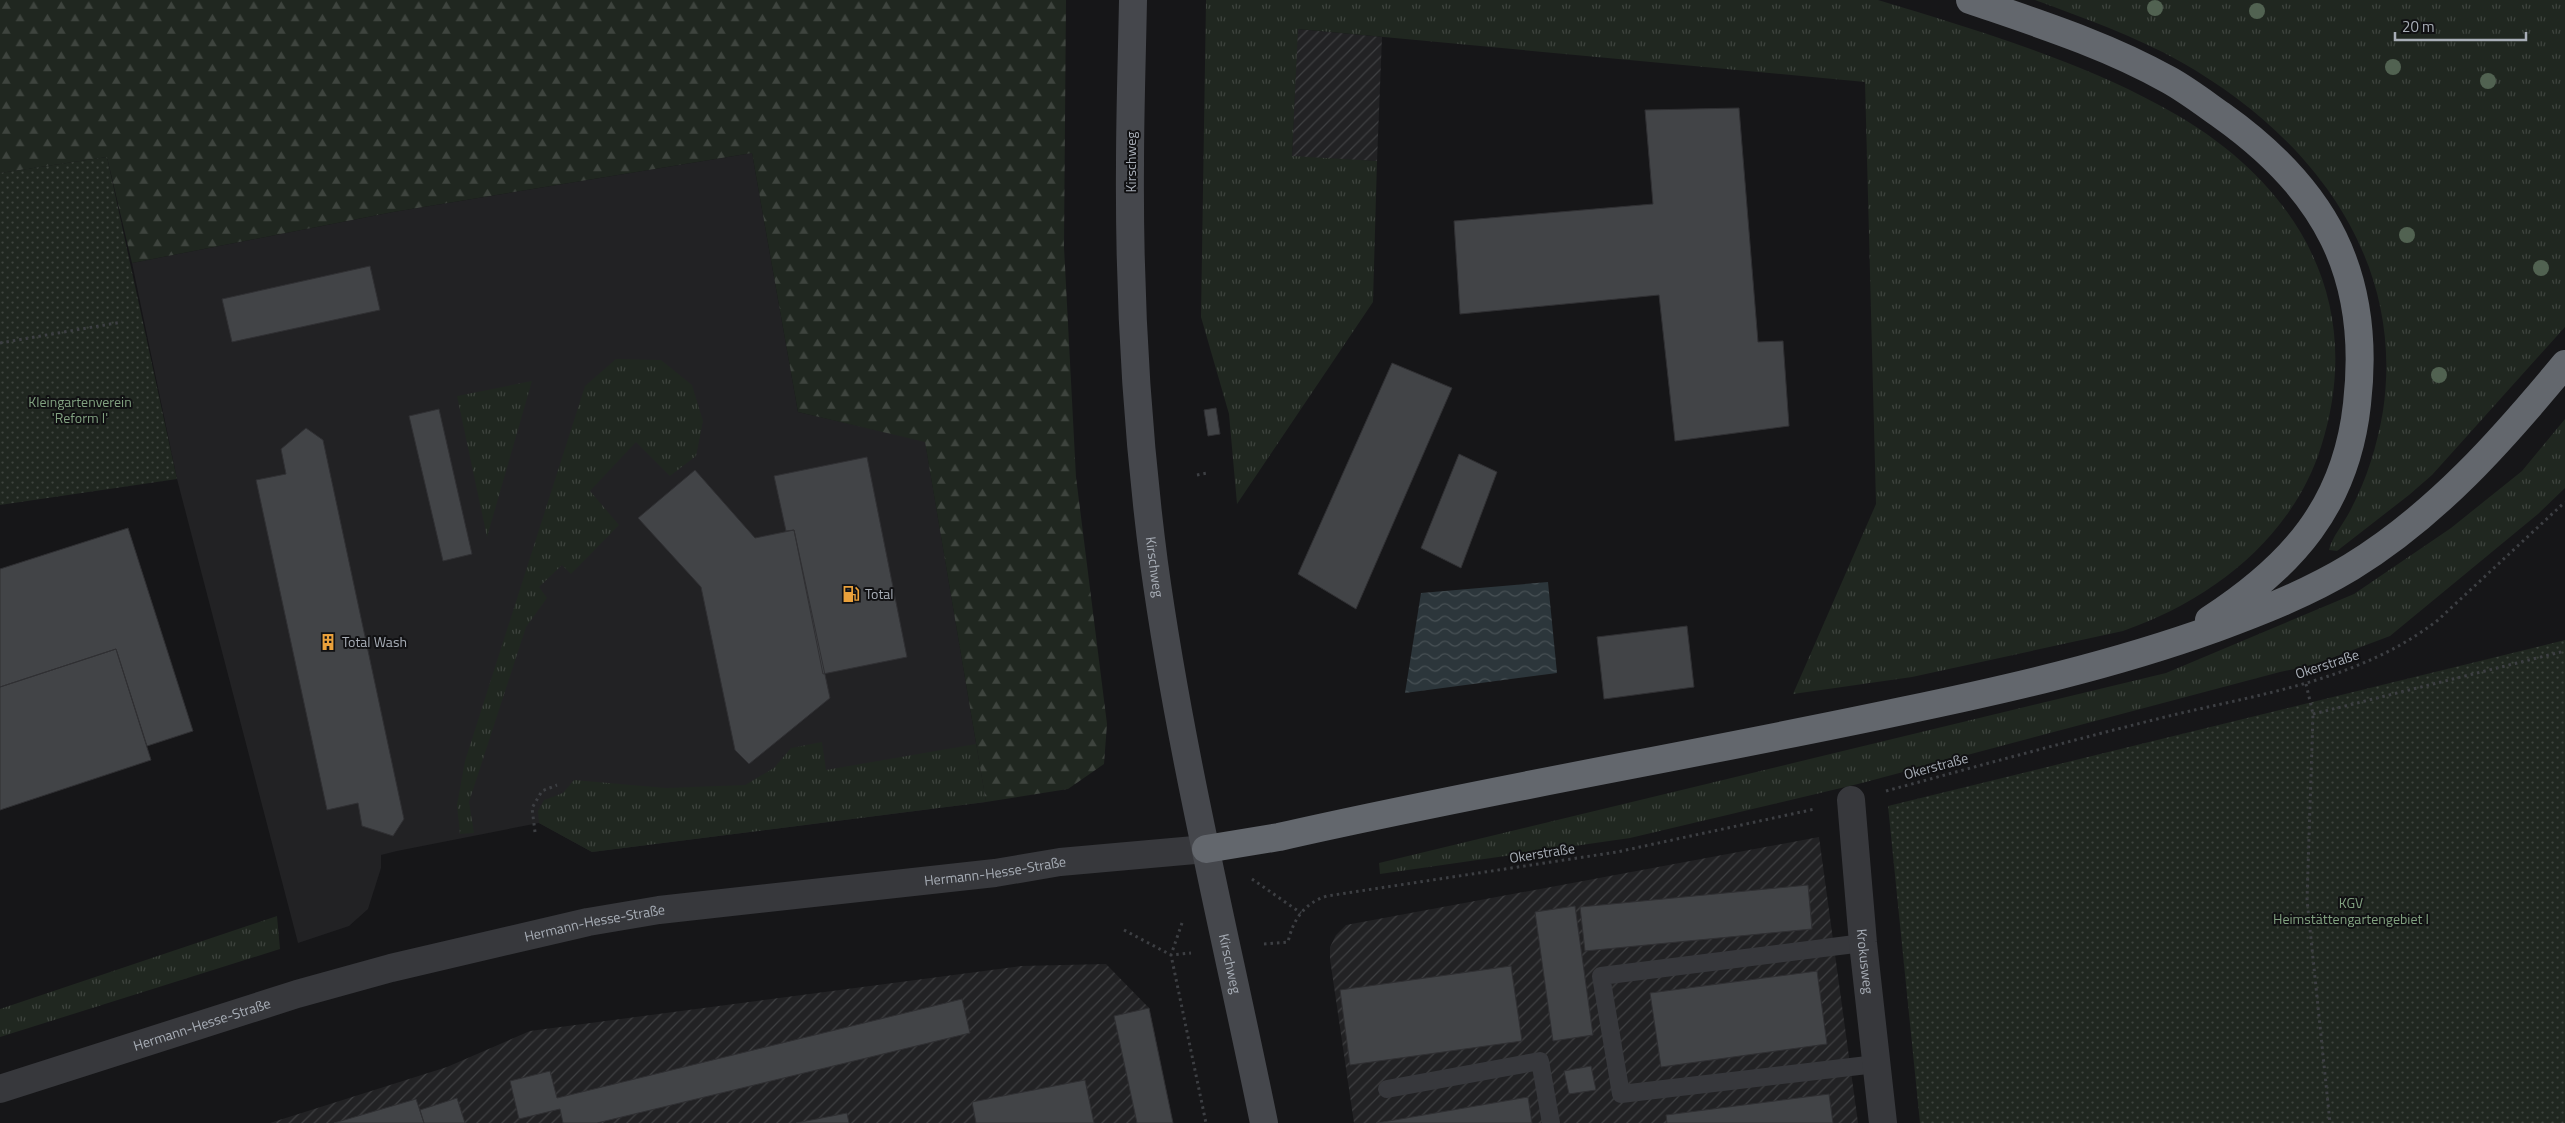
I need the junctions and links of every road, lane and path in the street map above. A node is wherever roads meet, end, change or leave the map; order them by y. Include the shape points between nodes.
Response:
1 (1133, 0) edge
2 (1970, 0) edge
3 (122, 322) dead end
4 (0, 342) edge
5 (2565, 364) edge
6 (1207, 473) dead end
7 (1197, 475) dead end
8 (2565, 502) edge
9 (2165, 646) junction
10 (2565, 651) edge
11 (2306, 684) junction
12 (2313, 714) junction
13 (557, 785) dead end
14 (1851, 800) junction
15 (535, 832) dead end
16 (1206, 849) junction
17 (1124, 930) dead end
18 (1276, 942) dead end
19 (1863, 943) junction
20 (1876, 1064) junction
21 (0, 1088) edge
22 (1388, 1089) dead end
23 (1206, 1123) edge
24 (1264, 1123) edge
25 (1550, 1123) edge
26 (1883, 1123) edge
27 (2330, 1123) edge

1 - 16 main road, Kirschweg via 1130,185 1133,306 1142,448 1162,619
2 - 9 highway via 2139,65 2169,80 2243,131 2304,191 2334,237 2353,288 2358,313 2360,363 2356,413 2344,461 2327,505 2301,544 2268,576 2220,613
3 - 4 path
5 - 9 highway via 2466,476 2407,528 2366,558 2276,606
6 - 7 path
8 - 11 path, Okerstraße via 2460,602 2420,635 2378,658
9 - 16 highway via 2026,685 1279,837
10 - 12 path
11 - 12 path
11 - 14 path, Okerstraße via 2161,718
12 - 27 path via 2307,900
13 - 15 path via 542,790 532,808
14 - 18 path, Okerstraße via 1617,852 1327,896 1307,906 1292,925 1288,942
14 - 19 street, Krokusweg
16 - 21 street, Hermann-Hesse-Straße via 1060,862 995,873 659,910 588,922 391,968 297,994
16 - 24 main road, Kirschweg
17 - 23 path via 1171,955
19 - 20 street, Krokusweg
19 - 20 lane via 1601,976 1621,1094
20 - 26 street, Krokusweg
22 - 25 lane via 1540,1061

